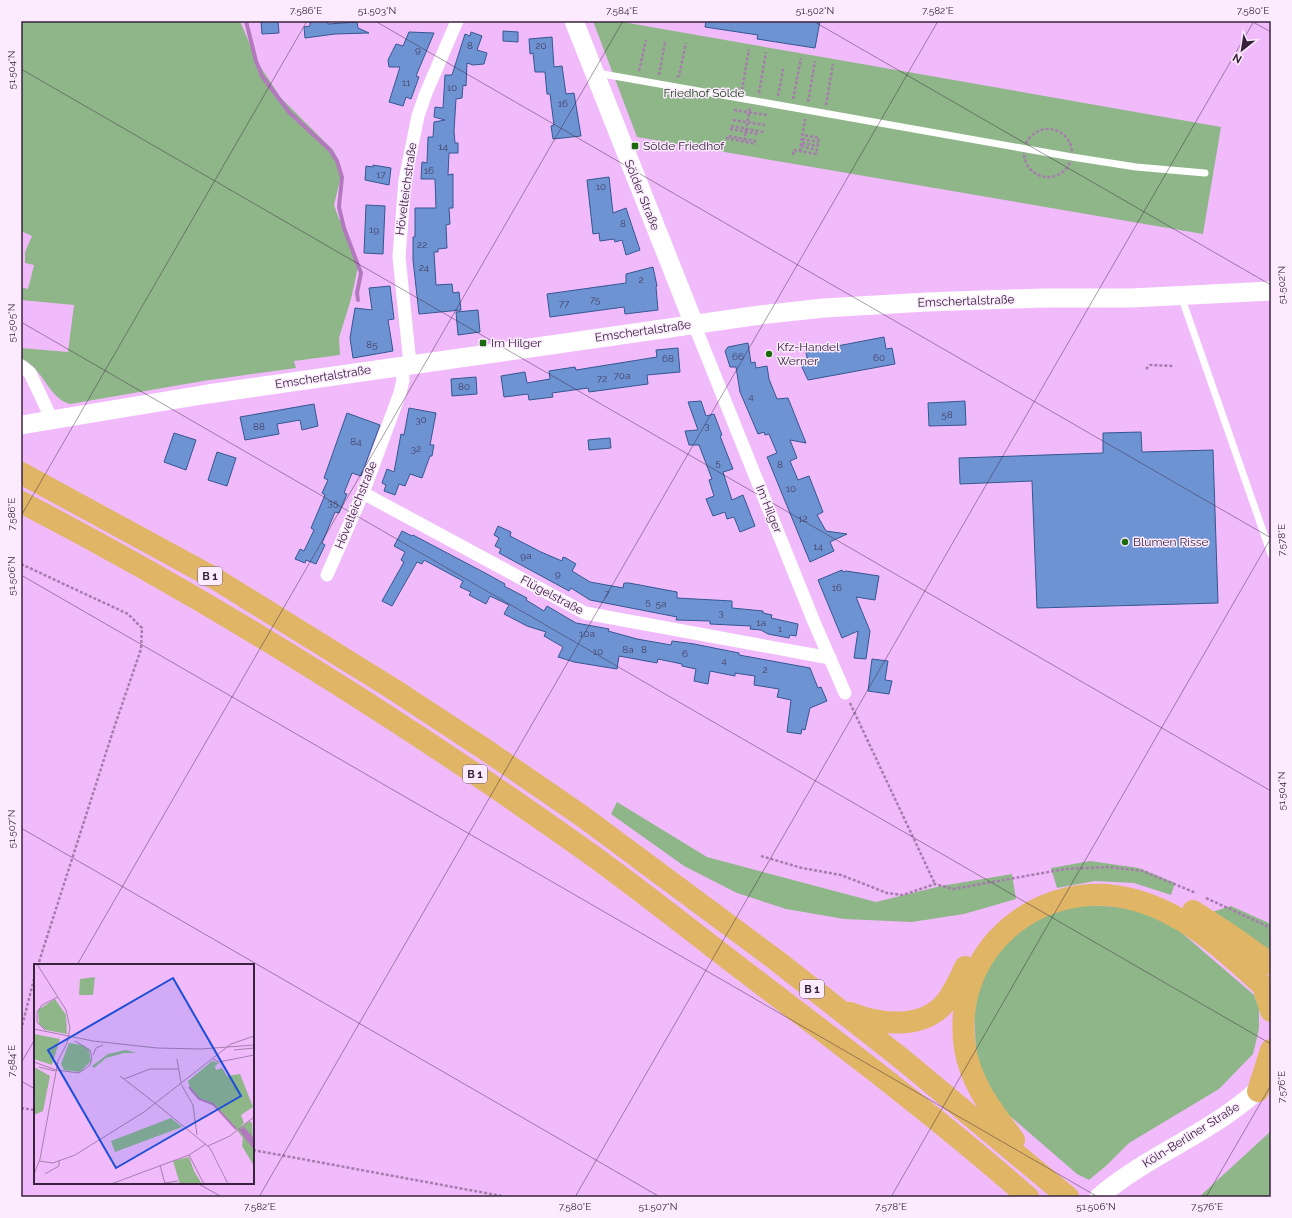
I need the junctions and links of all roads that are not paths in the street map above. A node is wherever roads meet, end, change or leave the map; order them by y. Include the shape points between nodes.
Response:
1 (457, 21) edge
2 (574, 21) edge
3 (594, 73) junction
4 (1205, 173) dead end
5 (1271, 291) edge
6 (1181, 296) junction
7 (694, 324) junction
8 (406, 365) junction
9 (21, 366) edge
10 (52, 420) junction
11 (21, 425) edge
12 (21, 473) edge
13 (363, 493) junction
14 (21, 502) edge
15 (1271, 554) edge
16 (327, 575) dead end
17 (830, 658) junction
18 (845, 693) road end
19 (1271, 964) edge
20 (1267, 989) edge
21 (836, 1008) junction
22 (1271, 1011) edge
23 (1271, 1050) edge
24 (1267, 1084) edge
25 (1036, 1170) junction
26 (1103, 1193) edge
27 (1028, 1197) edge
28 (1068, 1197) edge

1 - 8 street, Hövelteichstraße via 418,116 404,180 399,257
2 - 3 main road, Sölder Straße
3 - 4 lane via 1136,167
3 - 7 main road, Sölder Straße
5 - 6 main road, Emschertalstraße
6 - 7 main road, Emschertalstraße via 1012,299 824,308
6 - 15 lane
7 - 8 main road, Emschertalstraße
7 - 17 street, Im Hilger
8 - 10 main road, Emschertalstraße
8 - 13 street, Hövelteichstraße via 400,393
9 - 10 street via 30,372
10 - 11 main road, Emschertalstraße
12 - 21 highway, B 1 via 214,578 400,693 582,816
13 - 16 street, Hövelteichstraße
13 - 17 street, Flügelstraße via 584,613
14 - 27 highway, B 1 via 191,594 322,674 584,849 900,1090
17 - 18 street, Im Hilger
19 - 21 highway via 1203,917 1158,894 1134,888 1089,886 1030,900 1005,914 983,936 945,1003 930,1015 909,1022 883,1022 859,1017
20 - 22 highway
20 - 25 highway via 1187,923 1133,900 1100,896 1068,899 1026,914 1012,923 987,950 974,975 966,1002 963,1032 968,1063 979,1090 988,1107
21 - 25 highway, B 1
23 - 24 highway
24 - 26 main road, Köln-Berliner Straße via 1220,1118 1147,1161
25 - 28 highway, B 1

